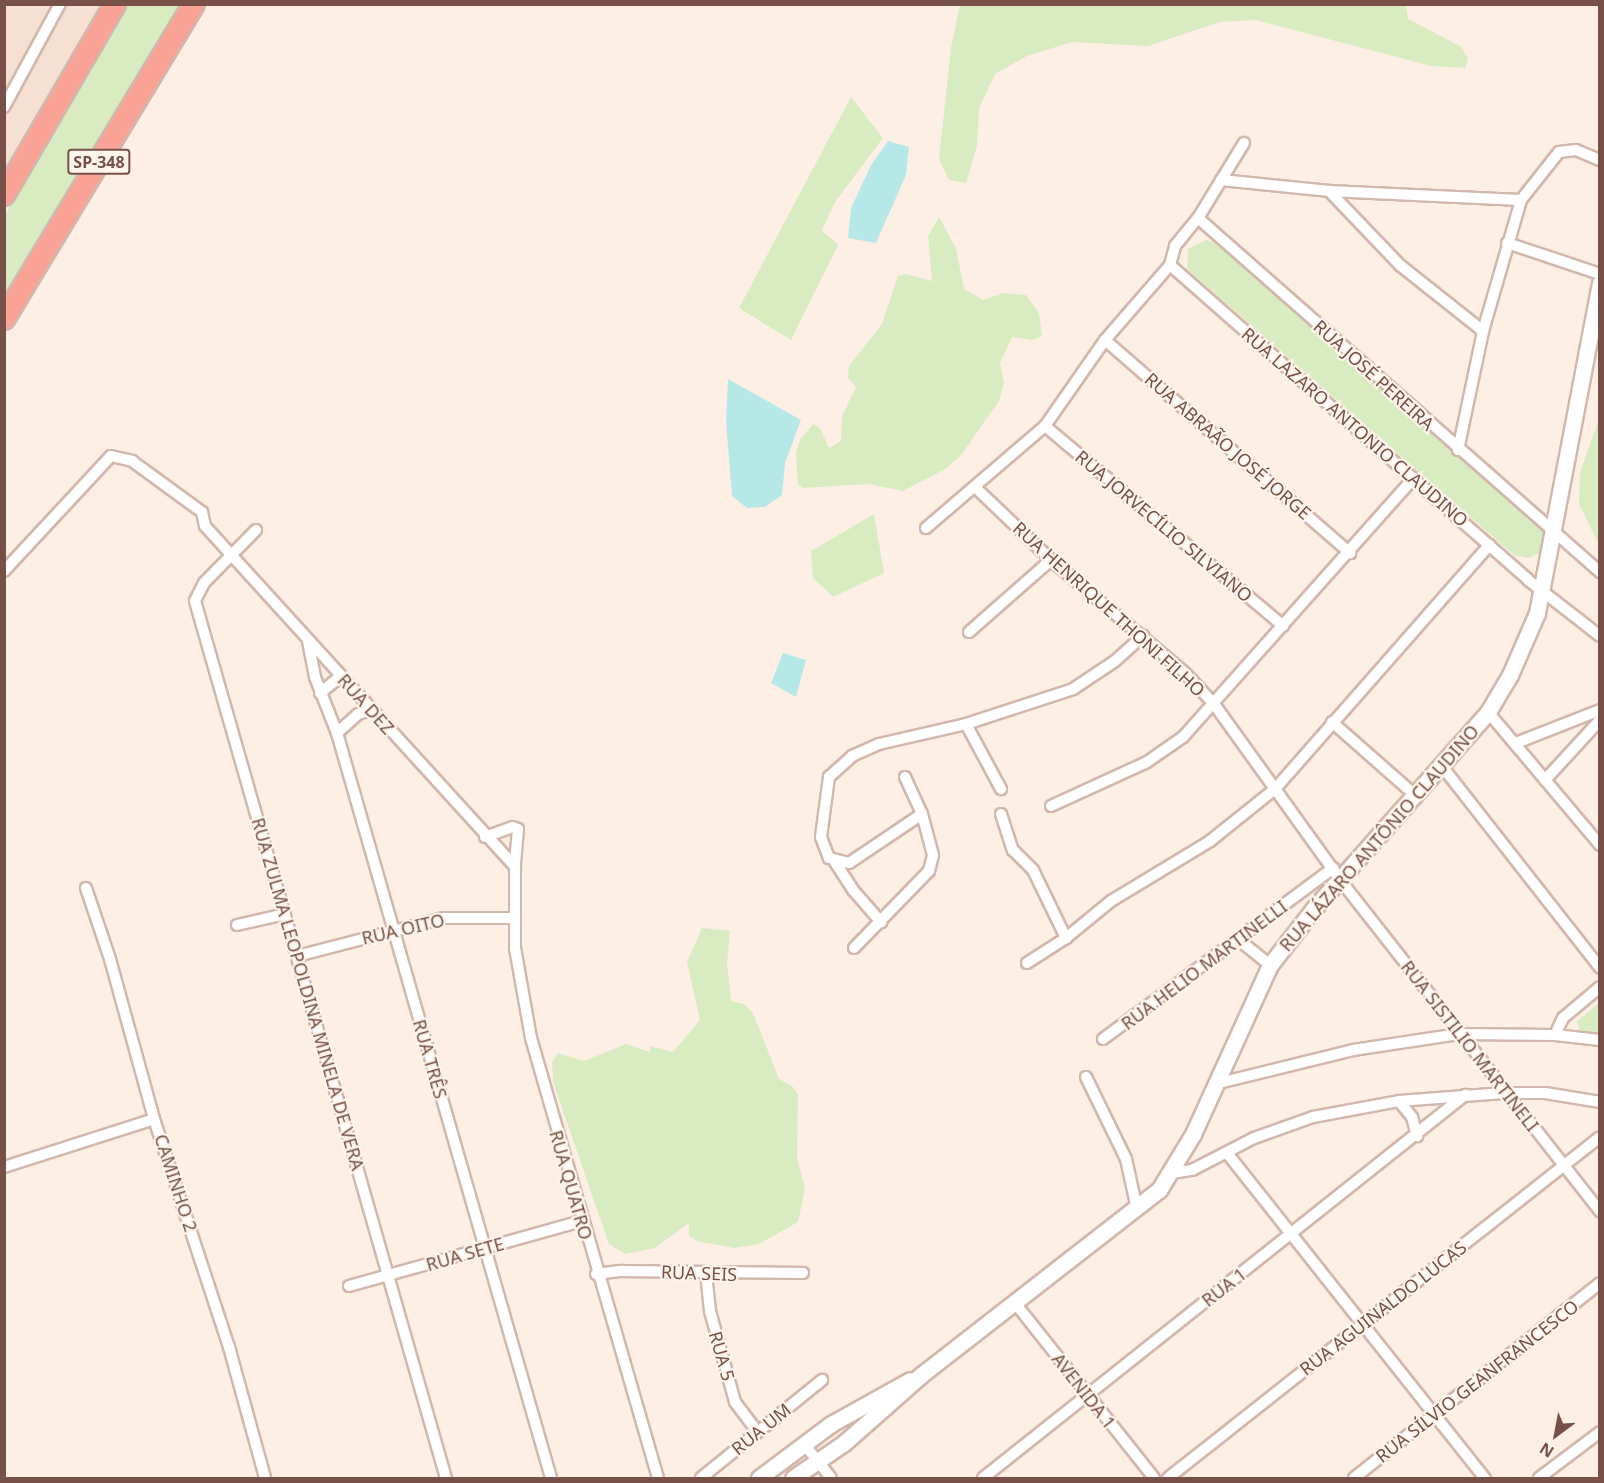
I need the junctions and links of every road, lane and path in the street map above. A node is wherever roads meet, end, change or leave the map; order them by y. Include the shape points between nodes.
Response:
1 (60, 4) edge
2 (115, 4) edge
3 (194, 4) edge
4 (4, 107) edge
5 (1244, 143) dead end
6 (1599, 160) edge
7 (1221, 180) junction
8 (1329, 191) junction
9 (4, 195) edge
10 (1521, 200) junction
11 (1198, 218) junction
12 (1507, 243) junction
13 (1170, 265) junction
14 (1599, 274) edge
15 (1599, 283) edge
16 (4, 319) edge
17 (1484, 331) junction
18 (1105, 340) junction
19 (1045, 426) junction
20 (1458, 450) junction
21 (1414, 478) junction
22 (976, 488) junction
23 (926, 528) dead end
24 (256, 530) dead end
25 (1551, 530) junction
26 (1489, 545) junction
27 (1350, 553) junction
28 (231, 555) junction
29 (1051, 560) junction
30 (4, 571) edge
31 (1599, 572) edge
32 (1542, 587) junction
33 (1283, 626) junction
34 (969, 632) dead end
35 (1143, 636) junction
36 (1599, 636) edge
37 (308, 640) junction
38 (341, 676) junction
39 (320, 693) junction
40 (1214, 704) junction
41 (371, 710) junction
42 (1599, 710) edge
43 (1488, 712) junction
44 (1599, 720) edge
45 (1332, 722) junction
46 (966, 724) junction
47 (337, 733) junction
48 (1516, 743) junction
49 (1442, 765) junction
50 (906, 777) dead end
51 (1545, 780) junction
52 (1001, 789) dead end
53 (1275, 789) junction
54 (1416, 796) junction
55 (1051, 806) dead end
56 (922, 814) junction
57 (1001, 814) dead end
58 (485, 837) junction
59 (1598, 841) edge
60 (835, 862) junction
61 (515, 867) junction
62 (1337, 874) junction
63 (86, 888) dead end
64 (285, 914) junction
65 (512, 918) junction
66 (881, 922) junction
67 (237, 925) dead end
68 (393, 929) junction
69 (1066, 938) junction
70 (1239, 940) junction
71 (854, 948) dead end
72 (297, 956) junction
73 (1027, 963) dead end
74 (1270, 965) junction
75 (1599, 968) edge
76 (1599, 987) edge
77 (1459, 1034) junction
78 (1556, 1035) junction
79 (1103, 1040) dead end
80 (1599, 1040) edge
81 (1086, 1077) dead end
82 (1215, 1084) junction
83 (1504, 1093) junction
84 (1465, 1095) junction
85 (1399, 1101) junction
86 (1599, 1102) edge
87 (154, 1119) junction
88 (1418, 1136) junction
89 (1599, 1137) edge
90 (1227, 1153) junction
91 (1564, 1165) junction
92 (4, 1167) edge
93 (1172, 1173) junction
94 (1137, 1209) junction
95 (1599, 1211) edge
96 (582, 1221) junction
97 (1292, 1234) junction
98 (486, 1248) junction
99 (706, 1274) junction
100 (803, 1274) dead end
101 (388, 1275) junction
102 (596, 1275) junction
103 (1599, 1283) edge
104 (349, 1286) dead end
105 (1015, 1303) junction
106 (1362, 1325) junction
107 (921, 1376) junction
108 (822, 1380) dead end
109 (1087, 1394) junction
110 (1435, 1415) junction
111 (757, 1431) junction
112 (1599, 1432) edge
113 (804, 1444) junction
114 (817, 1461) junction
115 (265, 1479) edge
116 (446, 1479) edge
117 (551, 1479) edge
118 (658, 1479) edge
119 (701, 1479) edge
120 (759, 1479) edge
121 (793, 1479) edge
122 (831, 1479) edge
123 (983, 1479) edge
124 (1154, 1479) edge
125 (1167, 1479) edge
126 (1354, 1479) edge
127 (1485, 1479) edge
128 (1539, 1479) edge

1 - 4 street
2 - 9 highway
3 - 16 highway, SP-348
5 - 7 street
6 - 10 street via 1576,150 1559,153
7 - 8 street
7 - 11 street
8 - 10 street
8 - 17 street via 1401,266
10 - 12 street
11 - 13 street via 1175,246
11 - 20 street, RUA JOSÉ PEREIRA
12 - 14 street
12 - 17 street
13 - 18 street
13 - 21 street, RUA LAZARO ANTONIO CLAUDINO
15 - 25 main road, RUA LÁZARO ANTÔNIO CLAUDINO
17 - 20 street
18 - 19 street
18 - 27 street, RUA ABRAÃO JOSÉ JORGE
19 - 22 street
19 - 33 street, RUA JORVECÍLIO SILVIANO
20 - 25 street, RUA JOSÉ PEREIRA
21 - 26 street, RUA LAZARO ANTONIO CLAUDINO
21 - 27 street
22 - 23 street
22 - 29 street, RUA HENRIQUE THONI FILHO
24 - 28 street, RUA ZULMA LEOPOLDINA MINELA DE VERA
25 - 31 street, RUA JOSÉ PEREIRA
25 - 32 main road, RUA LÁZARO ANTÔNIO CLAUDINO
26 - 32 street, RUA LAZARO ANTONIO CLAUDINO
26 - 45 street
27 - 33 street
28 - 30 street, RUA DEZ via 205,526 202,512 132,460 111,456
28 - 37 street, RUA DEZ
28 - 64 street, RUA ZULMA LEOPOLDINA MINELA DE VERA via 198,590 195,602
29 - 34 street
29 - 35 street, RUA HENRIQUE THONI FILHO
32 - 36 street, RUA LAZARO ANTONIO CLAUDINO
32 - 43 main road, RUA LÁZARO ANTÔNIO CLAUDINO via 1526,642
33 - 40 street
35 - 40 street, RUA HENRIQUE THONI FILHO
35 - 46 street via 1115,661 1073,689
37 - 38 street, RUA DEZ
37 - 39 street, RUA TRÊS
38 - 39 street
38 - 41 street, RUA DEZ
39 - 47 street, RUA TRÊS
40 - 53 street, RUA HENRIQUE THONI FILHO
40 - 55 street via 1183,737 1147,762
41 - 47 street via 358,714
41 - 58 street, RUA DEZ
42 - 48 street
43 - 48 street
43 - 49 main road, RUA LÁZARO ANTÔNIO CLAUDINO
44 - 51 street
45 - 53 street
45 - 54 street
46 - 52 street
46 - 60 street via 879,744 852,756 829,777 821,837 825,852
47 - 68 street, RUA TRÊS
48 - 51 street
49 - 54 main road, RUA LÁZARO ANTÔNIO CLAUDINO
49 - 75 street
50 - 56 street
51 - 59 street
53 - 62 street, RUA HENRIQUE THONI FILHO
53 - 69 street via 1210,842 1110,901
54 - 62 main road, RUA LÁZARO ANTÔNIO CLAUDINO
56 - 60 street via 849,863
56 - 66 street via 933,855 929,871
57 - 69 street via 1013,850 1033,870
58 - 61 street, RUA DEZ
58 - 61 street via 512,827 518,829
60 - 66 street
61 - 65 street, RUA QUATRO
62 - 70 street, RUA HELIO MARTINELLI
62 - 74 main road, RUA LÁZARO ANTÔNIO CLAUDINO
62 - 77 street, RUA SISTILIO MARTINELI
63 - 87 street, CAMINHO 2
64 - 67 street
64 - 72 street, RUA ZULMA LEOPOLDINA MINELA DE VERA
65 - 68 street, RUA OITO via 444,918
65 - 96 street, RUA QUATRO via 531,1038
66 - 71 street
68 - 72 street, RUA OITO
68 - 98 street, RUA TRÊS
69 - 73 street
70 - 74 street
70 - 79 street, RUA HELIO MARTINELLI
72 - 101 street, RUA ZULMA LEOPOLDINA MINELA DE VERA
74 - 82 main road, RUA LÁZARO ANTÔNIO CLAUDINO
76 - 78 street via 1563,1018
77 - 78 street
77 - 82 street via 1353,1050
77 - 83 street, RUA SISTILIO MARTINELI
78 - 80 street
81 - 94 street via 1126,1159
82 - 93 main road, RUA LÁZARO ANTÔNIO CLAUDINO
83 - 84 street
83 - 86 street via 1545,1093
83 - 91 street, RUA SISTILIO MARTINELI
84 - 85 street
84 - 88 street, RUA 1
85 - 88 street via 1412,1118
85 - 90 street via 1312,1117 1254,1138
87 - 92 street
87 - 115 street, CAMINHO 2 via 229,1347
88 - 97 street, RUA 1
89 - 91 street, RUA AGUINALDO LUCAS
90 - 93 street via 1192,1170
90 - 97 street
91 - 95 street, RUA SISTILIO MARTINELI
91 - 106 street, RUA AGUINALDO LUCAS
93 - 94 main road, RUA LÁZARO ANTÔNIO CLAUDINO
94 - 105 main road, RUA LÁZARO ANTÔNIO CLAUDINO
96 - 98 street, RUA SETE
96 - 102 street, RUA QUATRO
97 - 106 street
97 - 109 street, RUA 1
98 - 101 street, RUA SETE
98 - 117 street, RUA TRÊS
99 - 100 street, RUA SEIS
99 - 102 street, RUA SEIS via 621,1271
99 - 111 street, RUA 5 via 710,1311 735,1402
101 - 104 street, RUA SETE
101 - 116 street, RUA ZULMA LEOPOLDINA MINELA DE VERA
102 - 118 street, RUA QUATRO
103 - 110 street, RUA SÍLVIO GEANFRANCESCO
105 - 107 main road, RUA LÁZARO ANTÔNIO CLAUDINO
105 - 109 street, AVENIDA 1
106 - 110 street
106 - 125 street, RUA AGUINALDO LUCAS
107 - 113 main road, RUA LÁZARO ANTÔNIO CLAUDINO via 854,1409
107 - 114 main road, RUA LÁZARO ANTÔNIO CLAUDINO via 844,1443
108 - 111 street, RUA UM
109 - 123 street, RUA 1
109 - 124 street, AVENIDA 1
110 - 126 street, RUA SÍLVIO GEANFRANCESCO
110 - 127 street
111 - 119 street, RUA UM
112 - 128 street
113 - 114 street
113 - 120 main road, RUA LÁZARO ANTÔNIO CLAUDINO
114 - 121 main road, RUA LÁZARO ANTÔNIO CLAUDINO
114 - 122 street

